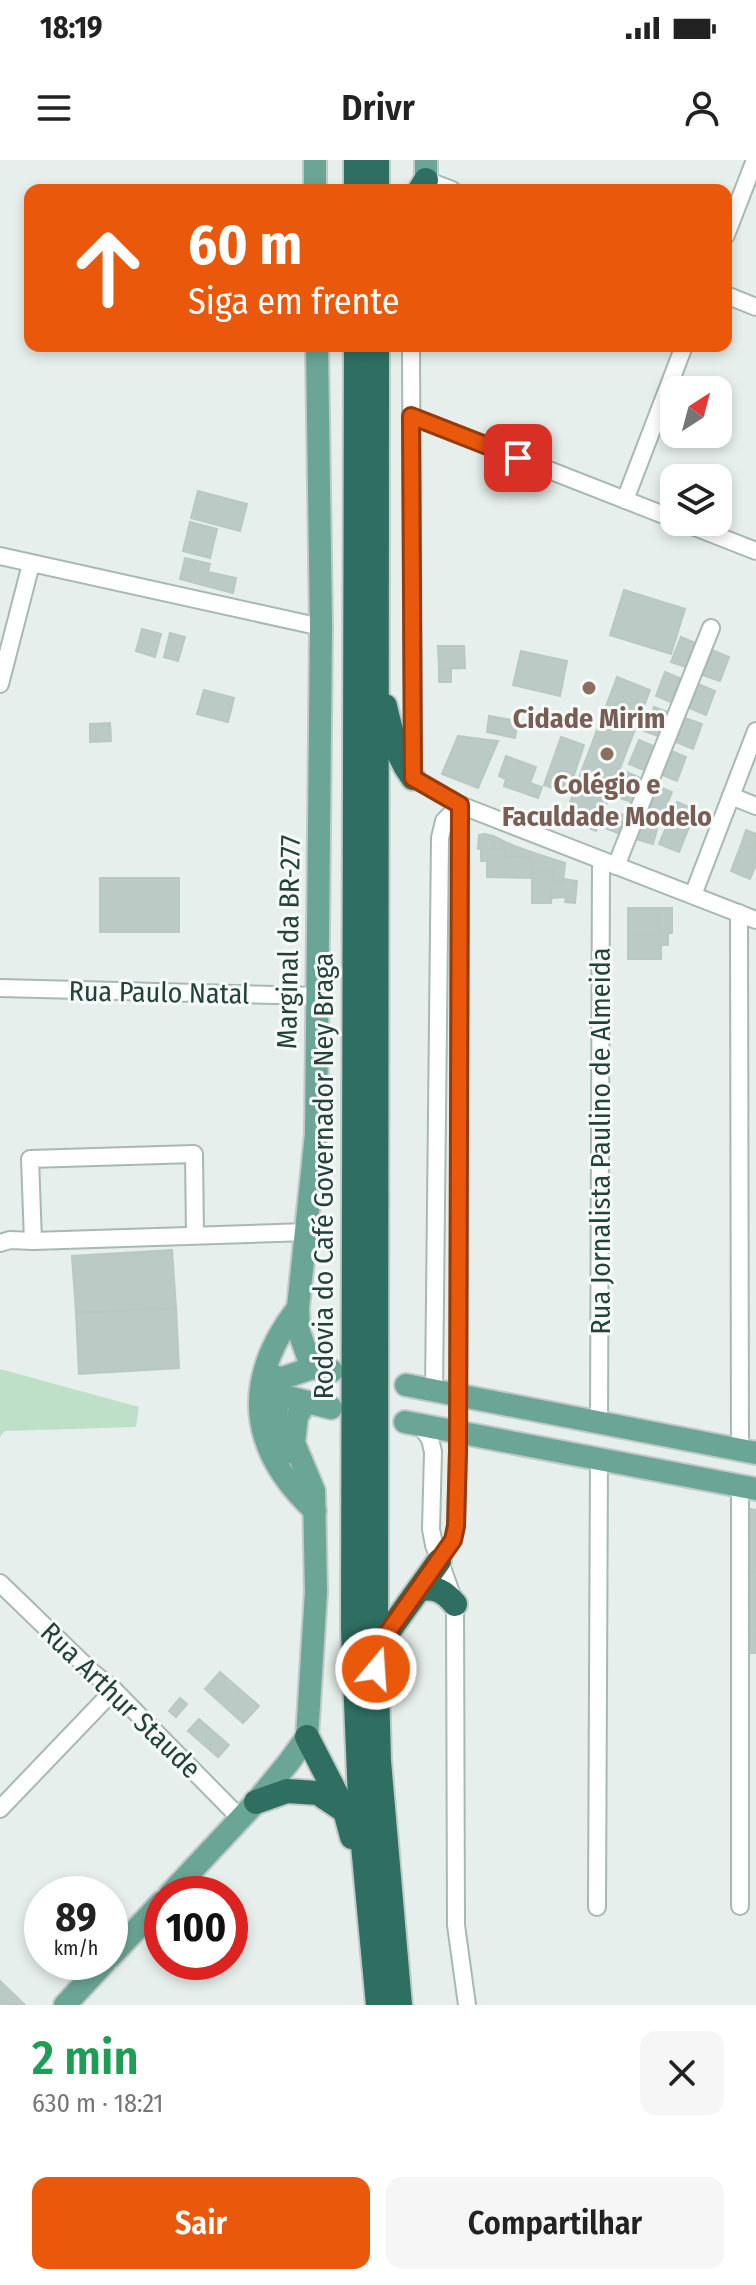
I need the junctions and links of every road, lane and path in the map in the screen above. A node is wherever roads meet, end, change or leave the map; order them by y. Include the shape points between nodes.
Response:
1 (315, 160) edge
2 (356, 160) edge
3 (377, 160) edge
4 (755, 160) edge
5 (315, 184) edge
6 (356, 184) edge
7 (377, 184) edge
8 (732, 219) edge
9 (732, 297) edge
10 (756, 307) edge
11 (317, 352) edge
12 (356, 352) edge
13 (377, 352) edge
14 (411, 352) edge
15 (682, 352) edge
16 (411, 416) junction
17 (625, 500) junction
18 (660, 514) edge
19 (718, 536) edge
20 (756, 551) edge
21 (0, 556) edge
22 (31, 564) junction
23 (321, 627) junction
24 (711, 628) dead end
25 (376, 670) junction
26 (0, 684) edge
27 (756, 731) edge
28 (413, 778) junction
29 (731, 796) junction
30 (460, 805) junction
31 (756, 806) edge
32 (608, 863) junction
33 (693, 895) junction
34 (739, 913) junction
35 (756, 920) edge
36 (0, 988) edge
37 (318, 996) junction
38 (307, 1232) junction
39 (195, 1235) junction
40 (33, 1241) junction
41 (0, 1243) edge
42 (298, 1308) junction
43 (322, 1369) junction
44 (406, 1385) dead end
45 (276, 1386) junction
46 (434, 1391) junction
47 (458, 1395) junction
48 (306, 1403) junction
49 (331, 1408) dead end
50 (599, 1423) junction
51 (413, 1424) joint
52 (637, 1430) junction
53 (458, 1433) junction
54 (692, 1440) junction
55 (748, 1451) edge
56 (599, 1459) junction
57 (635, 1466) junction
58 (683, 1475) junction
59 (748, 1488) edge
60 (315, 1511) junction
61 (439, 1561) junction
62 (1, 1583) edge
63 (420, 1589) junction
64 (455, 1604) junction
65 (376, 1649) junction
66 (114, 1690) junction
67 (307, 1737) junction
68 (0, 1809) edge
69 (248, 1810) junction
70 (345, 1811) junction
71 (187, 1876) edge
72 (367, 1894) junction
73 (740, 1906) dead end
74 (597, 1907) dead end
75 (144, 1921) edge
76 (128, 1938) edge
77 (88, 1980) edge
78 (65, 2005) edge
79 (378, 2005) edge
80 (400, 2005) edge
81 (467, 2005) edge

1 - 5 main road
2 - 6 highway
3 - 7 highway
4 - 8 street
9 - 10 street
11 - 23 main road, Marginal da BR-277
12 - 72 highway, Rodovia do Café Governador Ney Braga via 352,1557
13 - 25 highway, Rodovia do Café Governador Ney Braga
14 - 16 street
15 - 17 street
16 - 17 street
16 - 28 street
17 - 18 street
19 - 20 street
21 - 22 street
22 - 23 street
22 - 26 street
23 - 37 main road, Marginal da BR-277
24 - 32 street
25 - 28 highway via 397,749
25 - 65 highway, Rodovia do Café Governador Ney Braga
27 - 29 street
28 - 30 street
29 - 31 street
29 - 33 street
30 - 32 street
30 - 46 street via 444,821 440,838
30 - 47 street
32 - 33 street
32 - 50 street, Rua Jornalista Paulino de Almeida
33 - 34 street
34 - 35 street
34 - 55 street
36 - 37 street, Rua Paulo Natal
37 - 38 main road, Marginal da BR-277 via 316,1134
38 - 39 street
38 - 42 main road, Marginal da BR-277
39 - 40 street
39 - 40 street via 194,1154 30,1159
40 - 41 street
42 - 43 main road via 299,1332
42 - 45 main road via 285,1338
42 - 60 main road, Marginal da BR-277 via 268,1357 261,1413 277,1468
43 - 45 main road
43 - 48 main road via 304,1373 299,1381
44 - 46 main road
45 - 48 main road
45 - 60 main road via 287,1460
46 - 47 main road
47 - 50 main road
47 - 53 street
48 - 49 main road
48 - 60 main road via 297,1416 294,1443 314,1491
50 - 52 main road
51 - 53 main road
51 - 61 street via 430,1439 433,1452 431,1529
52 - 54 main road
52 - 57 main road via 653,1443 653,1455
53 - 56 main road
53 - 61 street via 456,1526
54 - 55 main road
54 - 58 main road via 676,1449 673,1459
56 - 57 main road
56 - 74 street
57 - 58 main road
58 - 59 main road
59 - 73 street
60 - 67 main road
61 - 63 highway
61 - 64 street
62 - 66 street, Rua Arthur Staude
63 - 64 highway via 438,1589
63 - 65 highway
64 - 81 street via 456,1925
65 - 80 highway, Rodovia do Café Governador Ney Braga via 381,1792
66 - 68 street
66 - 69 street, Rua Arthur Staude
67 - 69 main road
67 - 70 highway
69 - 70 highway via 287,1791 318,1793
69 - 71 main road
70 - 72 highway
72 - 79 highway, Rodovia do Café Governador Ney Braga
75 - 76 main road
77 - 78 main road

